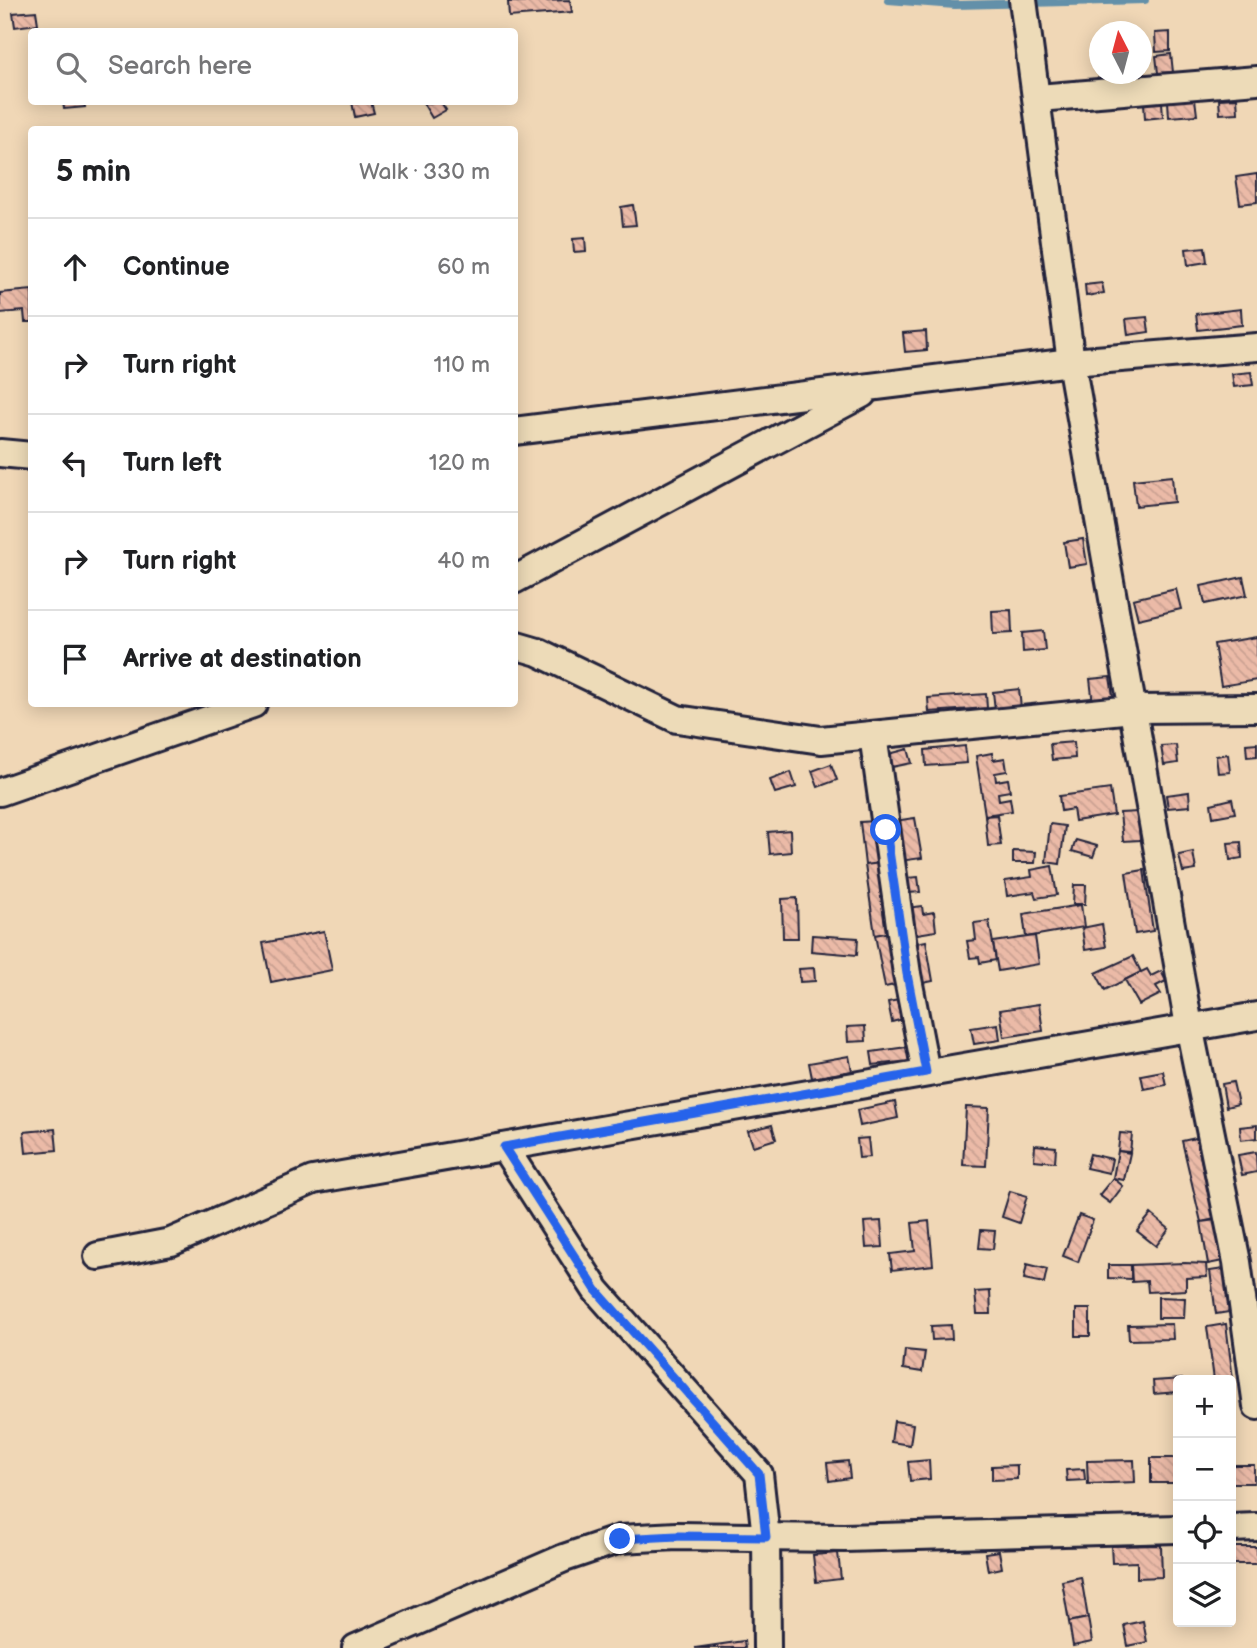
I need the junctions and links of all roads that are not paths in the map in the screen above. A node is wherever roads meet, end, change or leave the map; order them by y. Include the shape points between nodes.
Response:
1 (1023, 0) edge
2 (1257, 80) edge
3 (1038, 98) junction
4 (1257, 347) edge
5 (1071, 362) junction
6 (875, 387) junction
7 (518, 431) edge
8 (0, 453) edge
9 (28, 456) edge
10 (518, 578) edge
11 (518, 646) edge
12 (244, 707) edge
13 (1257, 708) edge
14 (1133, 709) junction
15 (873, 735) junction
16 (0, 792) edge
17 (1257, 1016) edge
18 (1188, 1026) junction
19 (926, 1072) junction
20 (504, 1147) junction
21 (98, 1256) dead end
22 (1257, 1406) edge
23 (1257, 1527) edge
24 (1236, 1528) edge
25 (1173, 1529) edge
26 (766, 1537) junction
27 (356, 1648) edge
28 (767, 1648) edge

1 - 3 street
2 - 3 street
3 - 5 street
4 - 5 street
5 - 6 street
5 - 14 street
6 - 7 street
6 - 10 street
8 - 9 street
11 - 15 street via 677,719 821,740
12 - 16 street
13 - 14 street
14 - 15 street
14 - 18 street
15 - 19 street via 907,974
17 - 18 street
18 - 19 street
18 - 22 street via 1237,1262
19 - 20 street
20 - 21 street via 313,1180 171,1242
20 - 26 street via 596,1290 759,1474
23 - 24 street
25 - 26 street
26 - 27 street via 620,1539
26 - 28 street

